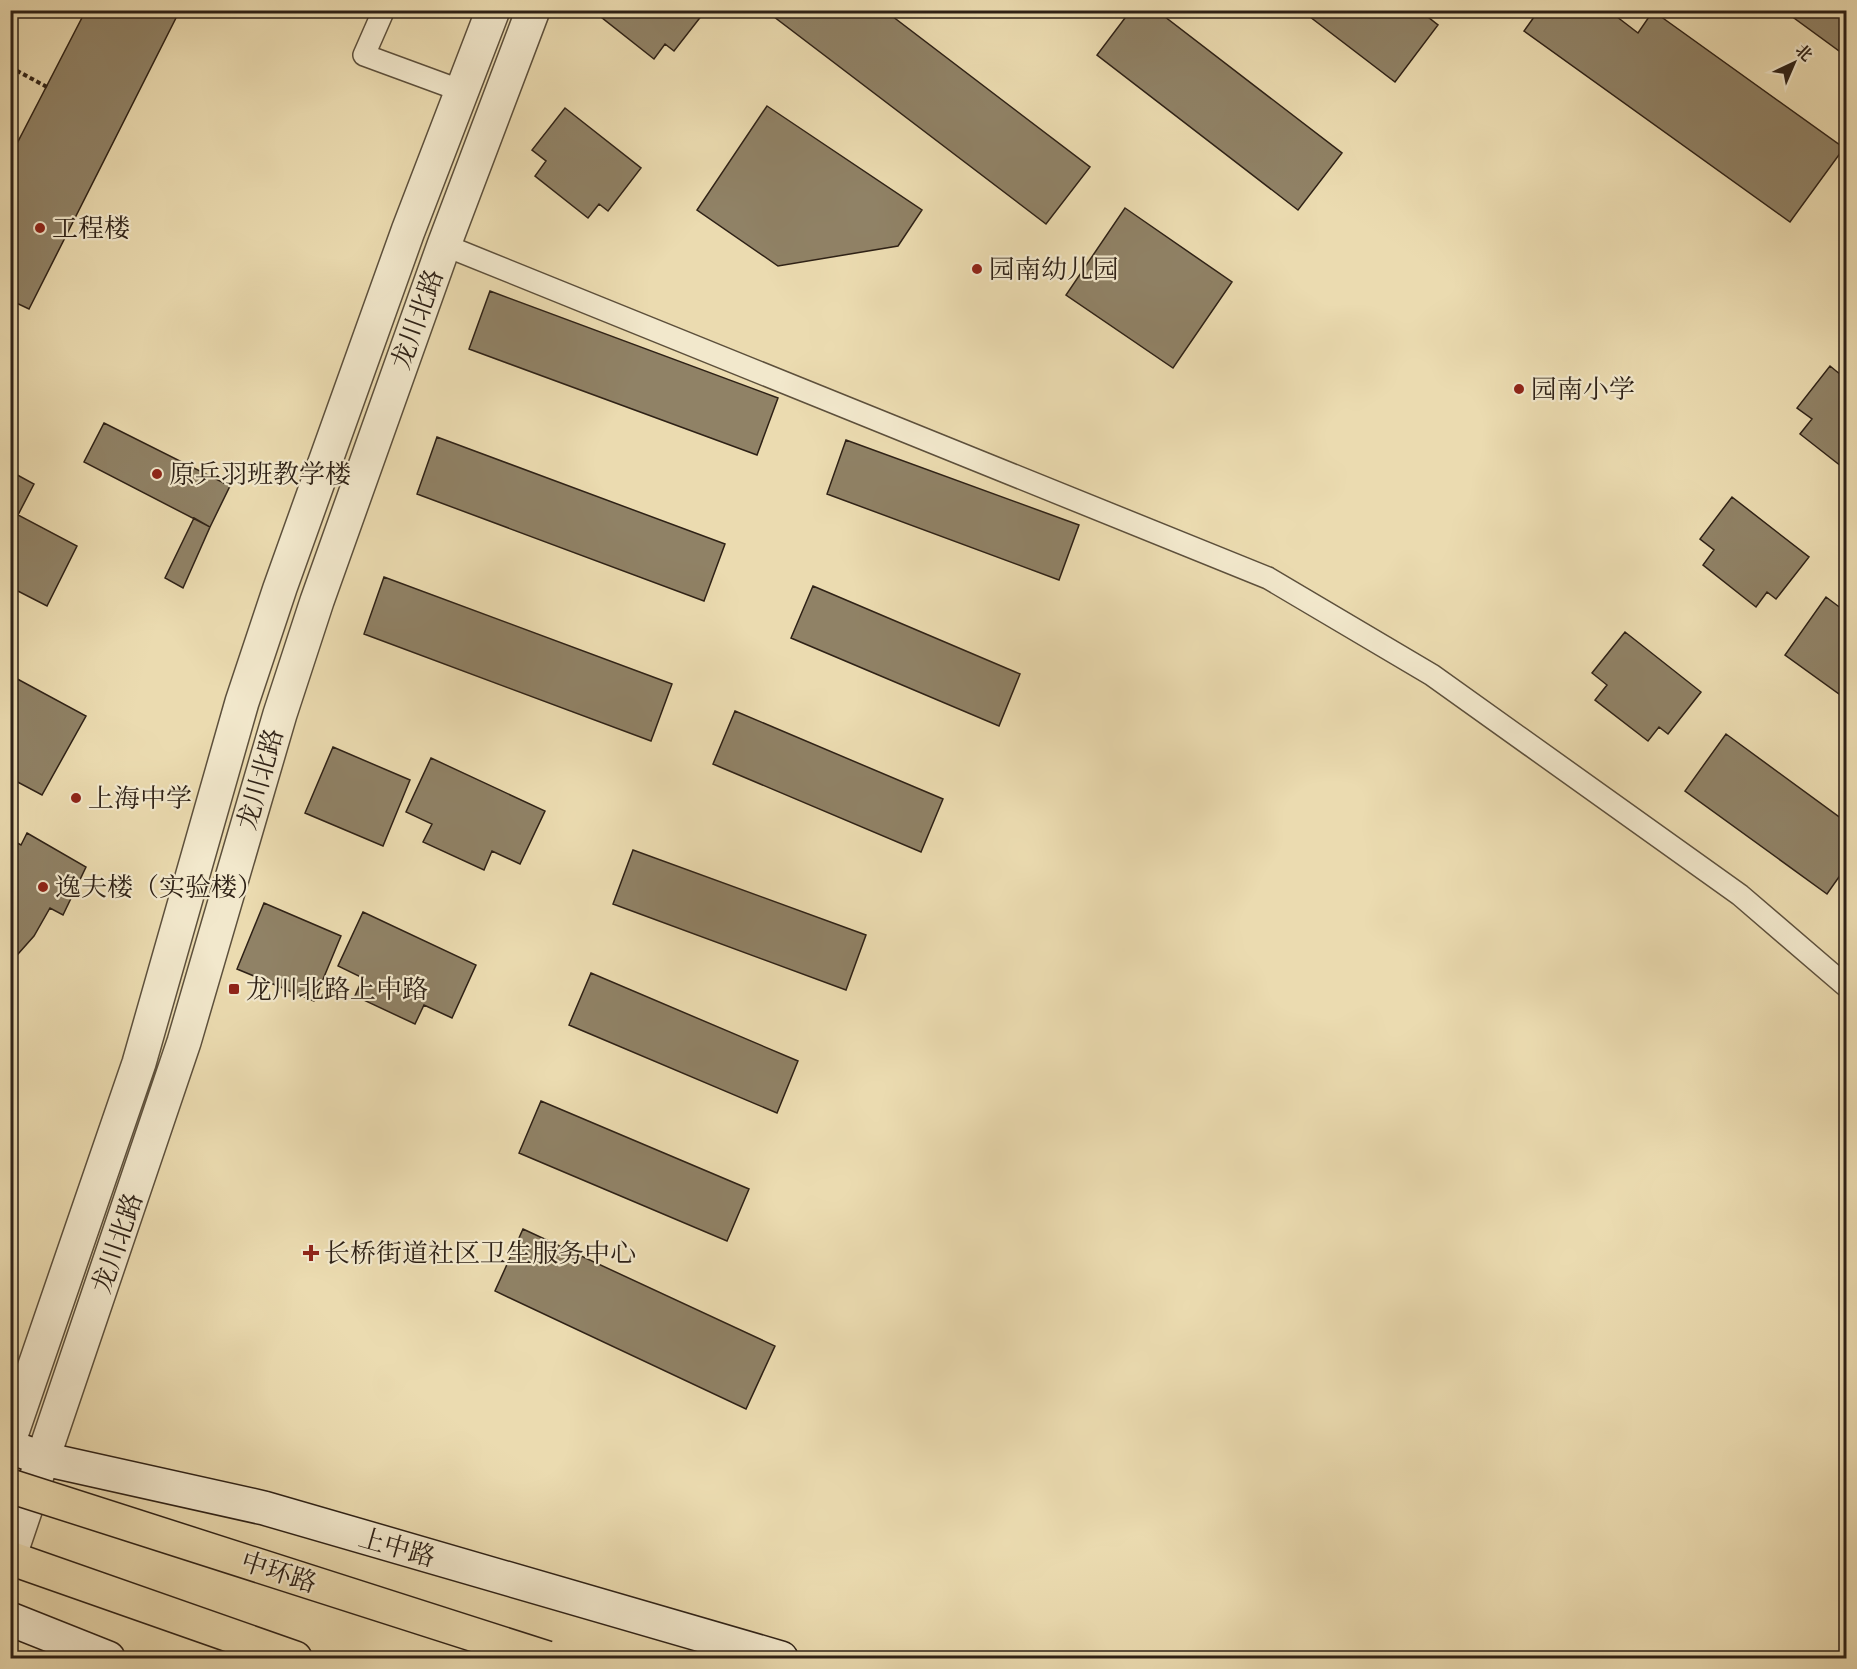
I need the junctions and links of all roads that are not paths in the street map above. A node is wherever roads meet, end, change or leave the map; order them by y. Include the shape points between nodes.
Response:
1 (376, 10) edge
2 (533, 10) edge
3 (491, 12) edge
4 (462, 92) junction
5 (444, 245) junction
6 (1846, 986) edge
7 (10, 1438) edge
8 (10, 1447) edge
9 (44, 1459) junction
10 (10, 1486) edge
11 (10, 1556) edge
12 (10, 1619) edge
13 (108, 1659) edge
14 (295, 1659) edge
15 (547, 1659) edge
16 (781, 1659) edge

1 - 4 lane via 382,14 364,56
2 - 5 street, 龙川北路
3 - 4 street, 龙川北路
4 - 7 street, 龙川北路 via 404,242 273,611 236,724 139,1063
5 - 6 lane via 1268,578 1432,675 1740,895
5 - 9 street, 龙川北路 via 279,714 184,1042
8 - 9 street, 上中路
9 - 11 street, 龙川北路
9 - 16 street, 上中路 via 264,1508
10 - 15 highway, 中环路, bridge
11 - 14 highway
12 - 13 street

